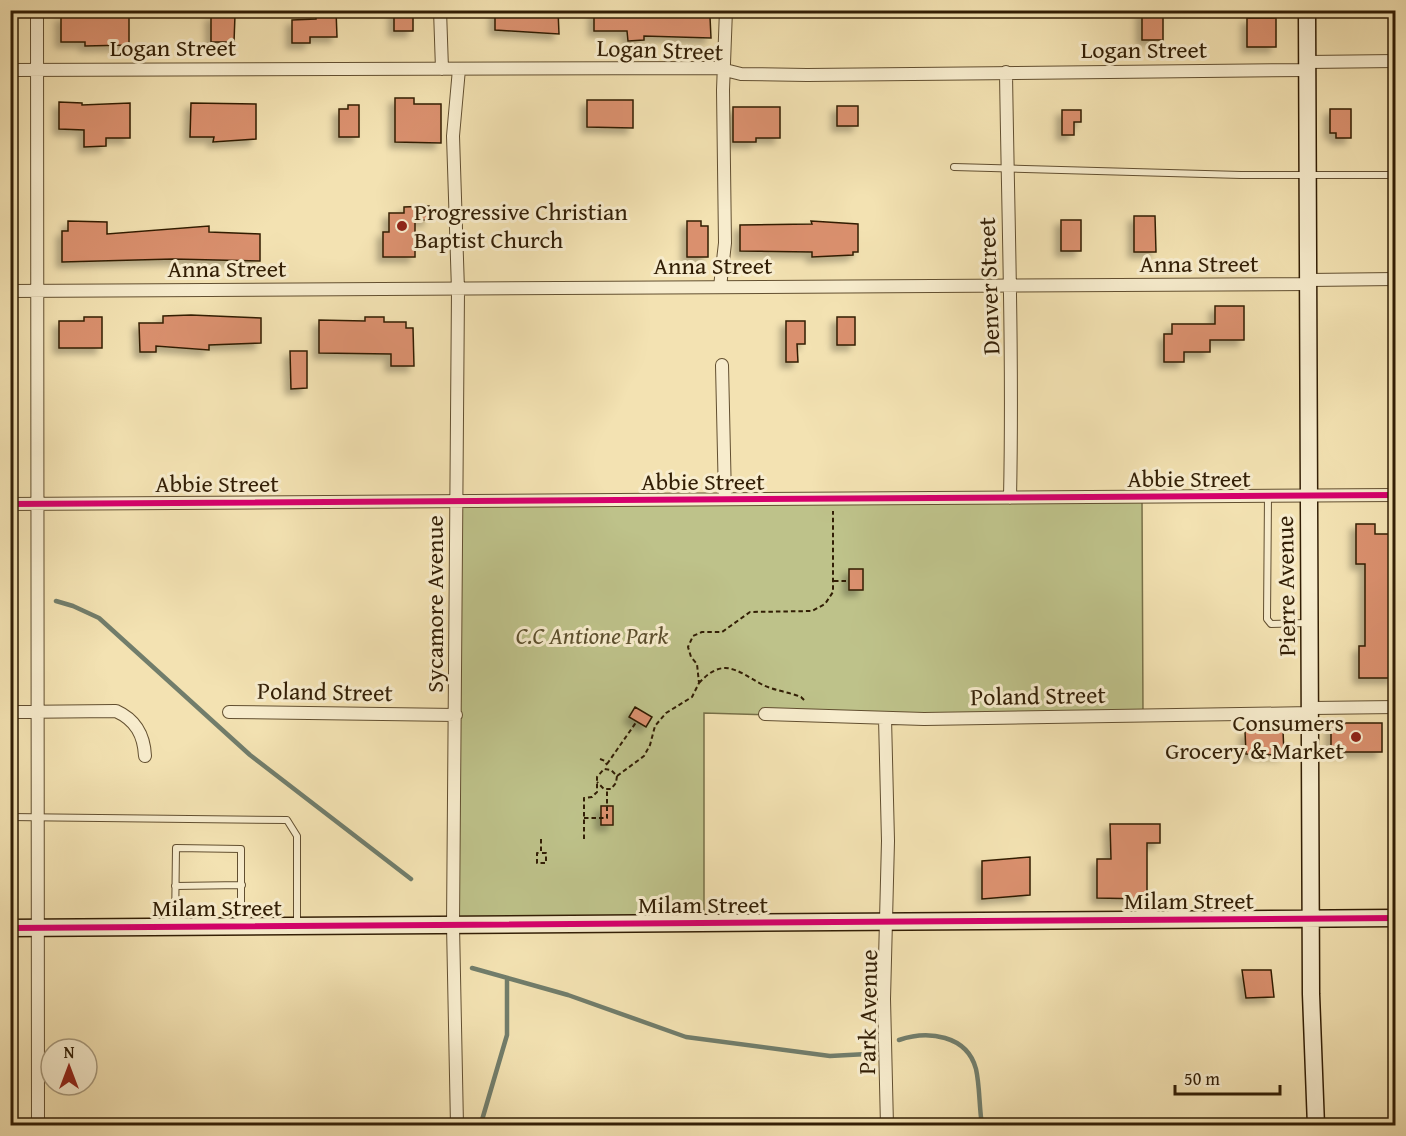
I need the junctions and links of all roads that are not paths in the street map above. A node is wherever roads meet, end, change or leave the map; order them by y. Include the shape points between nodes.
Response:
1 (37, 10) edge
2 (440, 10) edge
3 (726, 10) edge
4 (1307, 10) edge
5 (1395, 61) edge
6 (1307, 66) junction
7 (442, 69) junction
8 (459, 69) junction
9 (10, 70) edge
10 (37, 70) junction
11 (725, 71) junction
12 (1006, 72) junction
13 (954, 167) dead end
14 (1007, 167) junction
15 (1308, 174) junction
16 (1395, 175) edge
17 (1395, 279) edge
18 (1308, 282) junction
19 (1008, 286) junction
20 (720, 287) junction
21 (458, 290) junction
22 (10, 291) edge
23 (37, 291) junction
24 (722, 365) dead end
25 (1310, 495) junction
26 (1395, 495) edge
27 (1268, 496) junction
28 (1010, 498) junction
29 (456, 500) junction
30 (725, 500) junction
31 (10, 504) edge
32 (36, 504) junction
33 (1311, 623) junction
34 (1395, 707) edge
35 (1311, 710) junction
36 (10, 712) edge
37 (37, 712) junction
38 (229, 712) dead end
39 (765, 714) dead end
40 (456, 715) junction
41 (885, 718) junction
42 (145, 756) dead end
43 (10, 817) edge
44 (36, 818) junction
45 (242, 885) junction
46 (175, 886) junction
47 (1395, 918) edge
48 (1311, 919) junction
49 (887, 921) junction
50 (453, 925) junction
51 (174, 926) junction
52 (241, 926) junction
53 (297, 926) junction
54 (37, 927) junction
55 (10, 928) edge
56 (38, 1125) edge
57 (457, 1125) edge
58 (887, 1125) edge
59 (1316, 1125) edge

1 - 10 street
2 - 7 street
3 - 11 street
4 - 6 street, Pierre Avenue
5 - 6 street, Logan Street
6 - 12 street, Logan Street
6 - 15 street, Pierre Avenue
7 - 8 street, Logan Street
7 - 10 street, Logan Street
8 - 11 street, Logan Street
8 - 21 street, Sycamore Avenue via 453,136
9 - 10 street, Logan Street
10 - 23 street
11 - 12 street, Logan Street via 807,75
11 - 20 street via 725,243
12 - 14 street, Denver Street
13 - 14 lane
14 - 15 lane
14 - 19 street, Denver Street
15 - 16 lane
15 - 18 street, Pierre Avenue
17 - 18 street, Anna Street
18 - 19 street, Anna Street
18 - 25 street, Pierre Avenue
19 - 20 street, Anna Street
19 - 28 street, Denver Street via 1012,359
20 - 21 street, Anna Street
21 - 23 street, Anna Street
21 - 29 street, Sycamore Avenue
22 - 23 street, Anna Street
23 - 32 street
24 - 30 street
25 - 26 street, Abbie Street
25 - 27 street, Abbie Street
25 - 33 street, Pierre Avenue
27 - 28 street, Abbie Street
27 - 33 lane via 1267,619 1271,624
28 - 30 street, Abbie Street
29 - 30 street, Abbie Street
29 - 32 street, Abbie Street
29 - 40 street, Sycamore Avenue
31 - 32 street, Abbie Street
32 - 37 street
33 - 35 street, Pierre Avenue
34 - 35 street, Poland Street
35 - 41 street, Poland Street
35 - 48 street, Pierre Avenue
36 - 37 street
37 - 42 street via 116,711 127,716 141,734
37 - 44 street
38 - 40 street, Poland Street
39 - 41 street, Poland Street
40 - 50 street, Sycamore Avenue
41 - 49 street, Park Avenue
43 - 44 lane
44 - 53 lane via 287,820 297,836
44 - 54 street
45 - 46 lane
45 - 46 lane via 242,849 176,848
45 - 52 lane
46 - 51 lane
47 - 48 street, Milam Street
48 - 49 street, Milam Street
48 - 59 street, Pierre Avenue
49 - 50 street, Milam Street
49 - 58 street, Park Avenue
50 - 53 street, Milam Street
50 - 57 street, Sycamore Avenue
51 - 52 street, Milam Street
51 - 54 street, Milam Street
52 - 53 street, Milam Street
54 - 55 street, Milam Street
54 - 56 street

